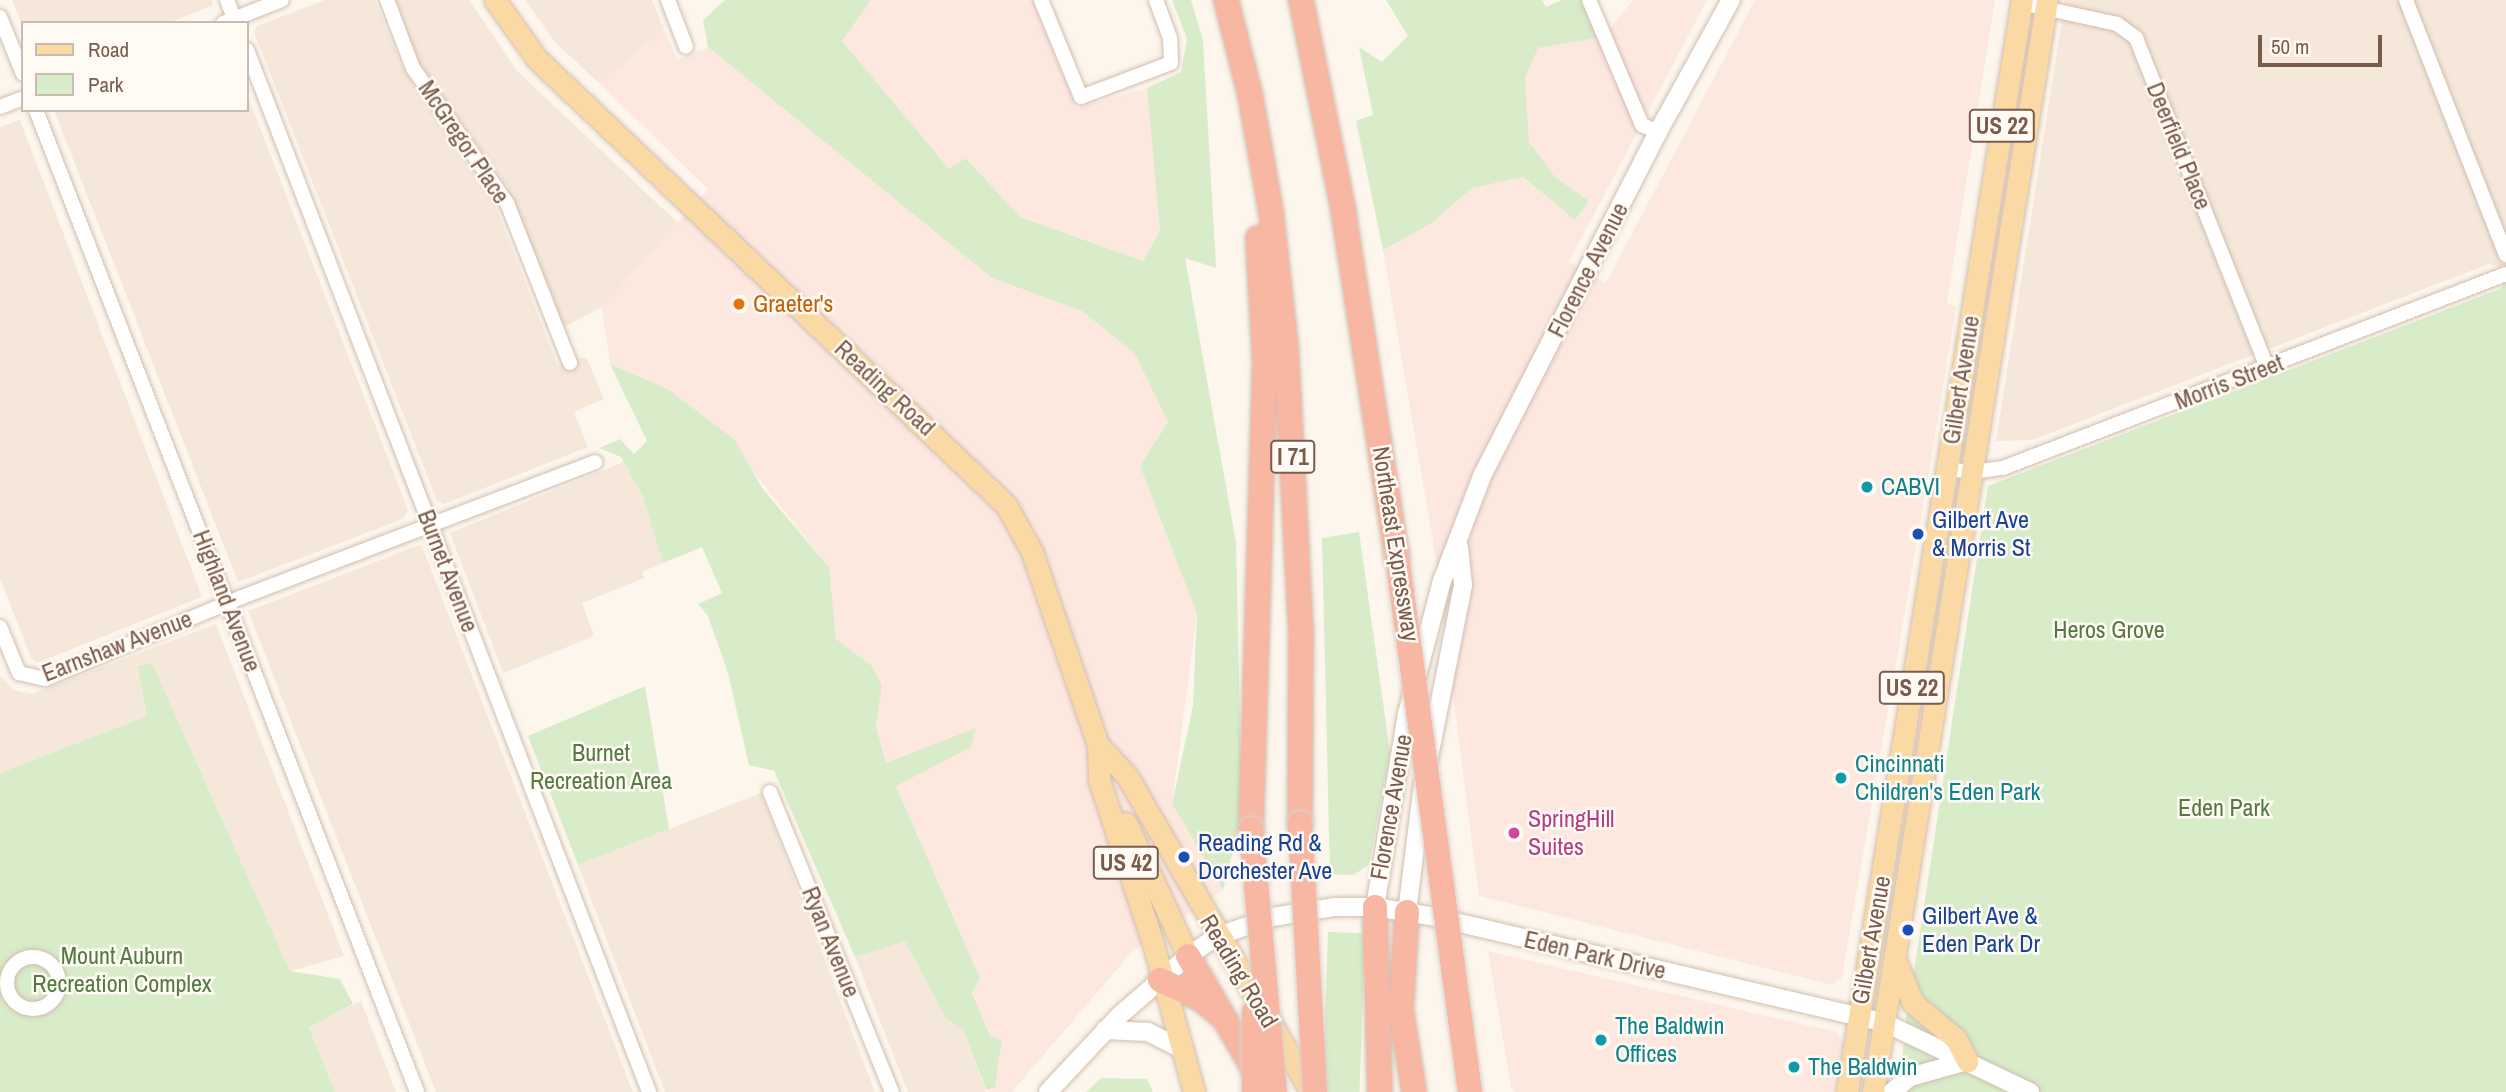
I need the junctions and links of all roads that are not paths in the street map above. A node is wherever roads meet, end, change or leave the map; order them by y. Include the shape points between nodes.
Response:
1 (228, 0) edge
2 (282, 0) edge
3 (387, 0) edge
4 (495, 0) edge
5 (668, 0) edge
6 (1041, 0) edge
7 (1156, 0) edge
8 (1226, 0) edge
9 (1301, 0) edge
10 (1589, 0) edge
11 (1731, 0) edge
12 (2406, 0) edge
13 (2021, 1) edge
14 (2046, 3) edge
15 (0, 17) edge
16 (231, 21) edge
17 (686, 47) dead end
18 (248, 53) edge
19 (21, 69) edge
20 (1250, 94) junction
21 (21, 99) edge
22 (0, 107) edge
23 (37, 112) edge
24 (1658, 132) junction
25 (2506, 255) edge
26 (2506, 274) edge
27 (570, 363) dead end
28 (2267, 368) junction
29 (595, 463) dead end
30 (1947, 469) junction
31 (1973, 472) junction
32 (432, 526) junction
33 (1459, 547) junction
34 (228, 603) junction
35 (0, 627) edge
36 (5, 659) edge
37 (1098, 745) junction
38 (770, 792) dead end
39 (1106, 802) junction
40 (1251, 829) junction
41 (1375, 907) junction
42 (1407, 912) junction
43 (1217, 936) junction
44 (1188, 956) junction
45 (1895, 957) junction
46 (1160, 980) junction
47 (1857, 1015) junction
48 (1883, 1022) junction
49 (1231, 1024) junction
50 (1105, 1030) junction
51 (1181, 1048) junction
52 (1967, 1061) junction
53 (1311, 1087) edge
54 (417, 1092) edge
55 (649, 1092) edge
56 (892, 1092) edge
57 (1048, 1092) edge
58 (1194, 1092) edge
59 (1254, 1092) edge
60 (1267, 1092) edge
61 (1275, 1092) edge
62 (1380, 1092) edge
63 (1414, 1092) edge
64 (1470, 1092) edge
65 (1847, 1092) edge
66 (1873, 1092) edge
67 (1892, 1092) edge
68 (2030, 1092) edge

1 - 16 street
2 - 16 street
3 - 27 street, McGregor Place via 413,68 508,203
4 - 37 main road, Reading Road / US 42 via 537,59 1006,505 1032,552
5 - 17 street
6 - 7 street via 1081,97 1171,63 1170,38
8 - 20 highway, I 71
9 - 64 highway, Northeast Expressway, bridge via 1343,209
10 - 24 street via 1642,125
11 - 24 street, Florence Avenue
12 - 25 street
13 - 14 street, Deerfield Place
13 - 30 main road, Gilbert Avenue / US 22
14 - 28 street, Deerfield Place via 2117,24 2136,38
14 - 31 main road, Gilbert Avenue / US 22
15 - 19 street
18 - 32 street, Burnet Avenue
20 - 40 highway via 1265,365
20 - 53 highway, I 71, bridge via 1271,212 1294,470 1301,631 1300,823
21 - 22 street
23 - 34 street, Highland Avenue
24 - 33 street, Florence Avenue via 1482,476
26 - 28 street, Morris Street
28 - 31 street, Morris Street via 2003,468
29 - 32 street, Earnshaw Avenue
30 - 31 street, Morris Street
30 - 47 main road, Gilbert Avenue / US 22
31 - 45 main road, Gilbert Avenue / US 22
32 - 34 street, Earnshaw Avenue
32 - 55 street, Burnet Avenue
33 - 41 street, Florence Avenue via 1442,580 1407,714
33 - 42 street, Florence Avenue via 1463,585 1414,828
34 - 36 street, Earnshaw Avenue via 45,679 19,673
34 - 54 street, Highland Avenue
35 - 36 street
37 - 39 main road, Reading Road / US 42 via 1099,780
37 - 43 main road, Reading Road / US 42 via 1127,776
38 - 56 street, Ryan Avenue
39 - 44 main road via 1124,819
39 - 46 main road, Reading Road / US 42 via 1153,943
40 - 59 highway, bridge
40 - 61 highway, bridge
41 - 42 street, Eden Park Drive
41 - 43 street, Eden Park Drive via 1301,911
41 - 62 highway
42 - 47 street, Eden Park Drive
42 - 63 highway via 1401,1009
43 - 44 street, Eden Park Drive
43 - 53 main road, Reading Road / US 42
44 - 46 street, Eden Park Drive
44 - 49 highway
45 - 48 main road, Gilbert Avenue / US 22
45 - 52 main road via 1902,985 1913,1003 1956,1040
46 - 49 highway via 1201,999
46 - 50 street, Eden Park Drive
46 - 51 main road, Reading Road / US 42
47 - 48 street, Eden Park Drive
47 - 65 main road, Gilbert Avenue / US 22
48 - 52 street, Eden Park Drive
48 - 66 main road, Gilbert Avenue / US 22
49 - 60 highway
50 - 51 street via 1148,1032
50 - 57 street, Eden Park Drive
51 - 58 main road, Reading Road / US 42
52 - 67 street via 1910,1077
52 - 68 street, Eden Park Drive

